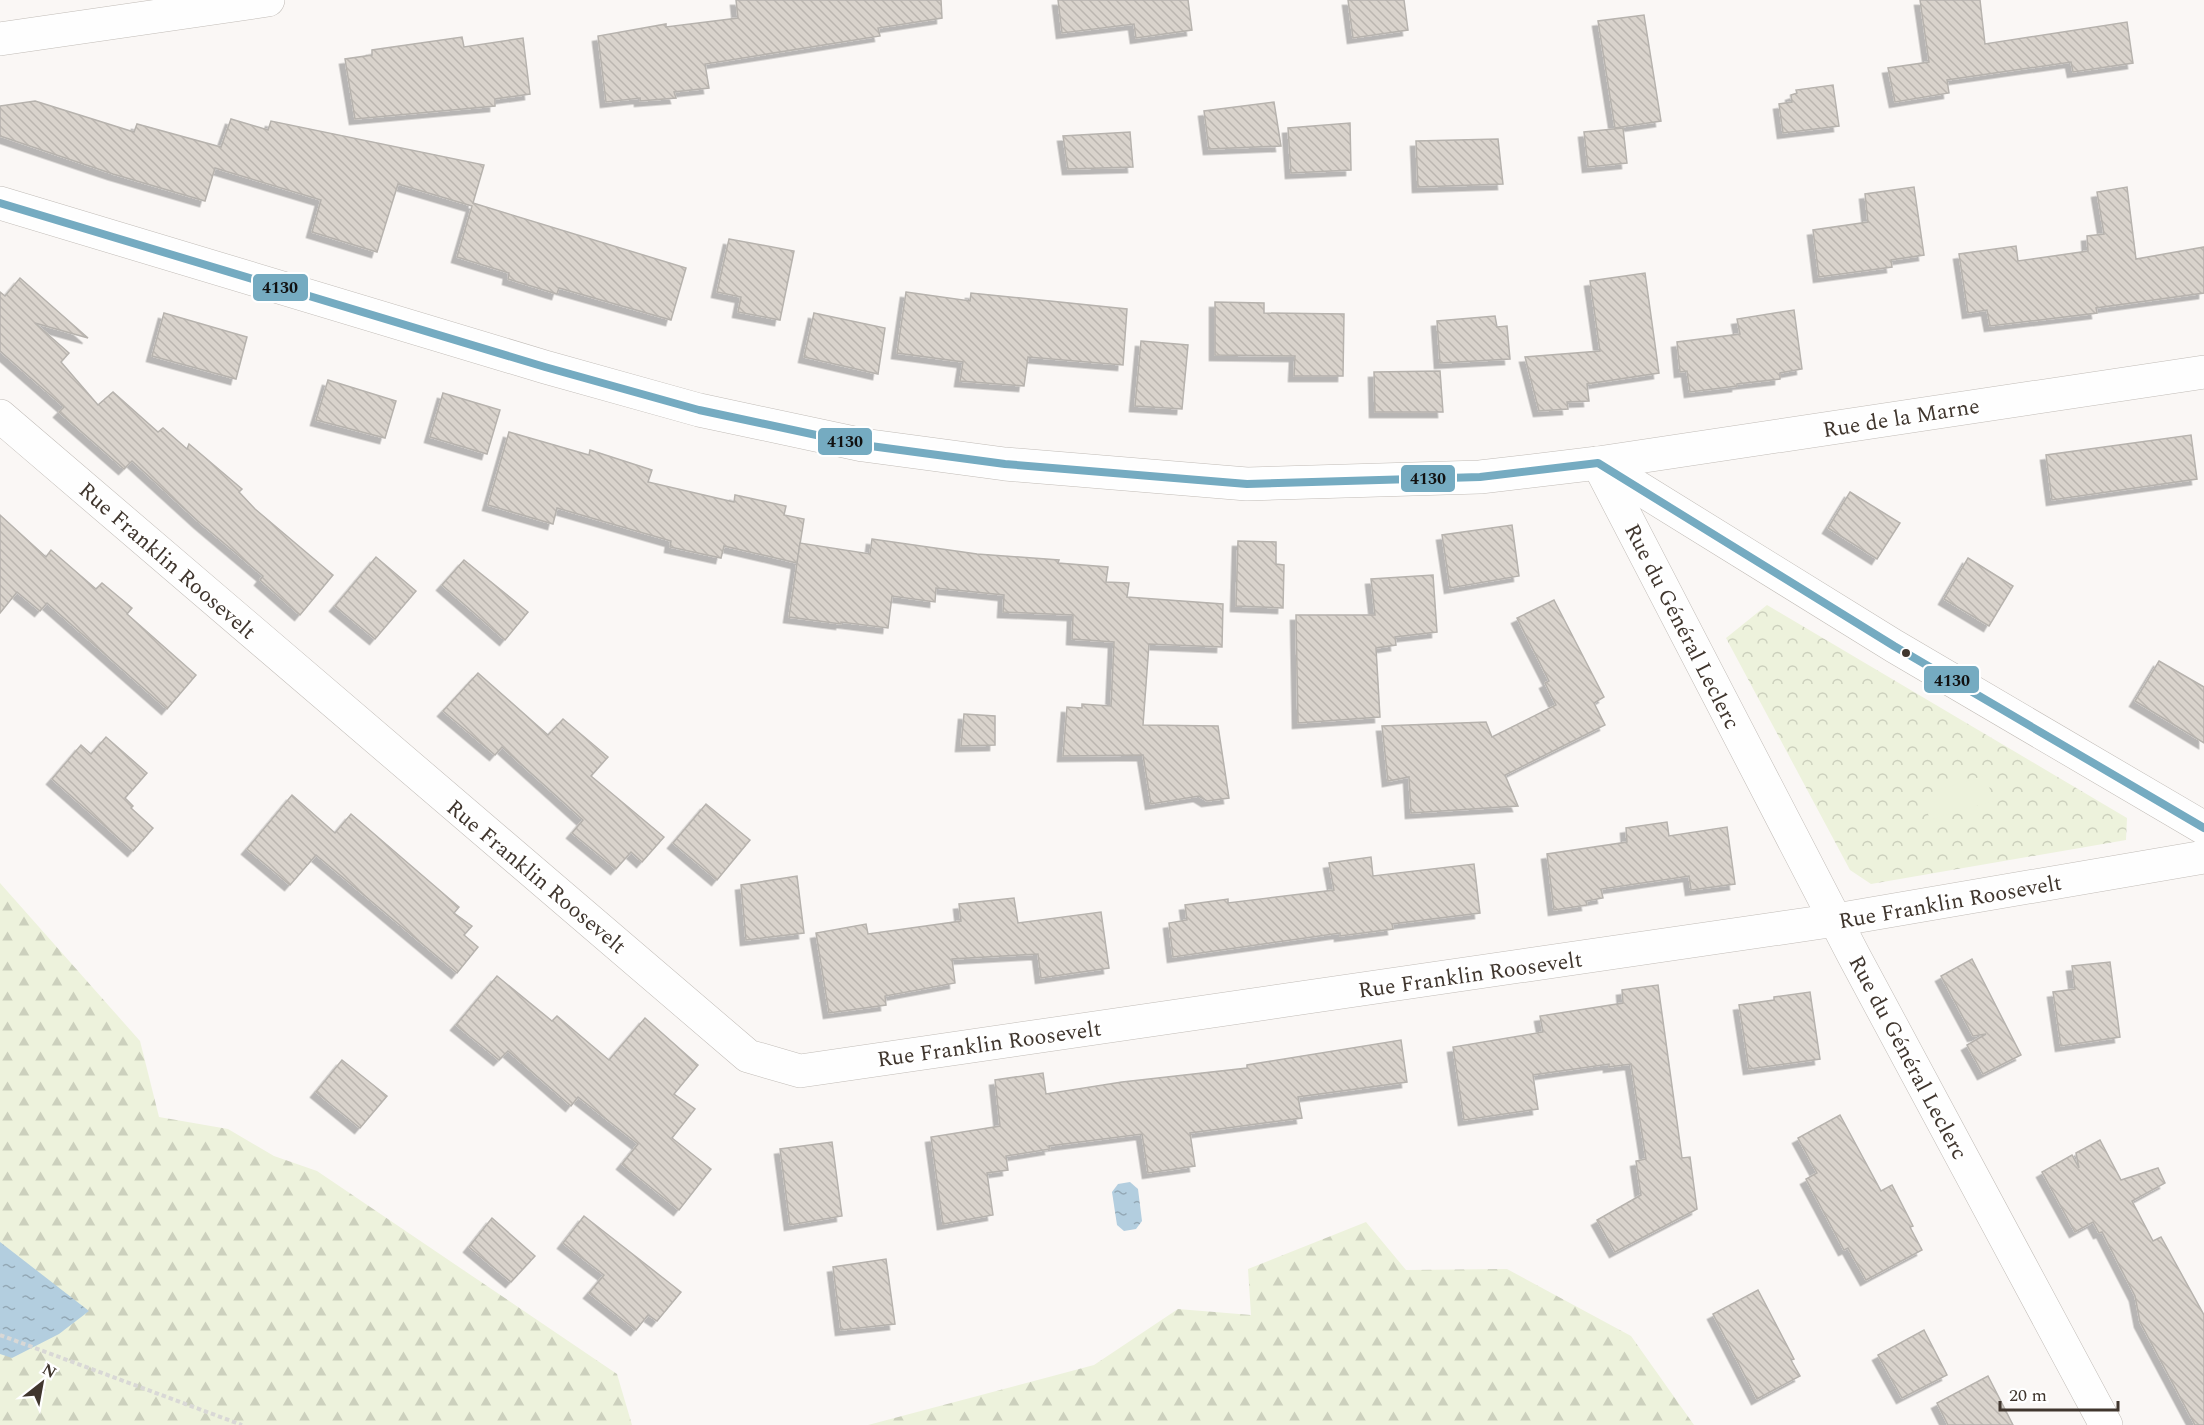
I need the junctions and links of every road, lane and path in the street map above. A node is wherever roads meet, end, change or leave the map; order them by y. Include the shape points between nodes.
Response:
1 (268, 0) edge
2 (0, 39) edge
3 (0, 203) edge
4 (2204, 372) edge
5 (0, 416) edge
6 (1598, 463) junction
7 (2204, 828) edge
8 (2204, 857) edge
9 (1836, 920) junction
10 (0, 1336) edge
11 (242, 1425) edge
12 (2106, 1425) edge

1 - 2 street
3 - 6 street, Rue de la Marne via 534,364 699,410 863,445 1005,464 1247,484 1480,477
4 - 6 street, Rue de la Marne
5 - 9 street, Rue Franklin Roosevelt via 748,1056 800,1071
6 - 7 street via 1904,651
6 - 9 street, Rue du Général Leclerc
8 - 9 street, Rue Franklin Roosevelt
9 - 12 street, Rue du Général Leclerc
10 - 11 path

